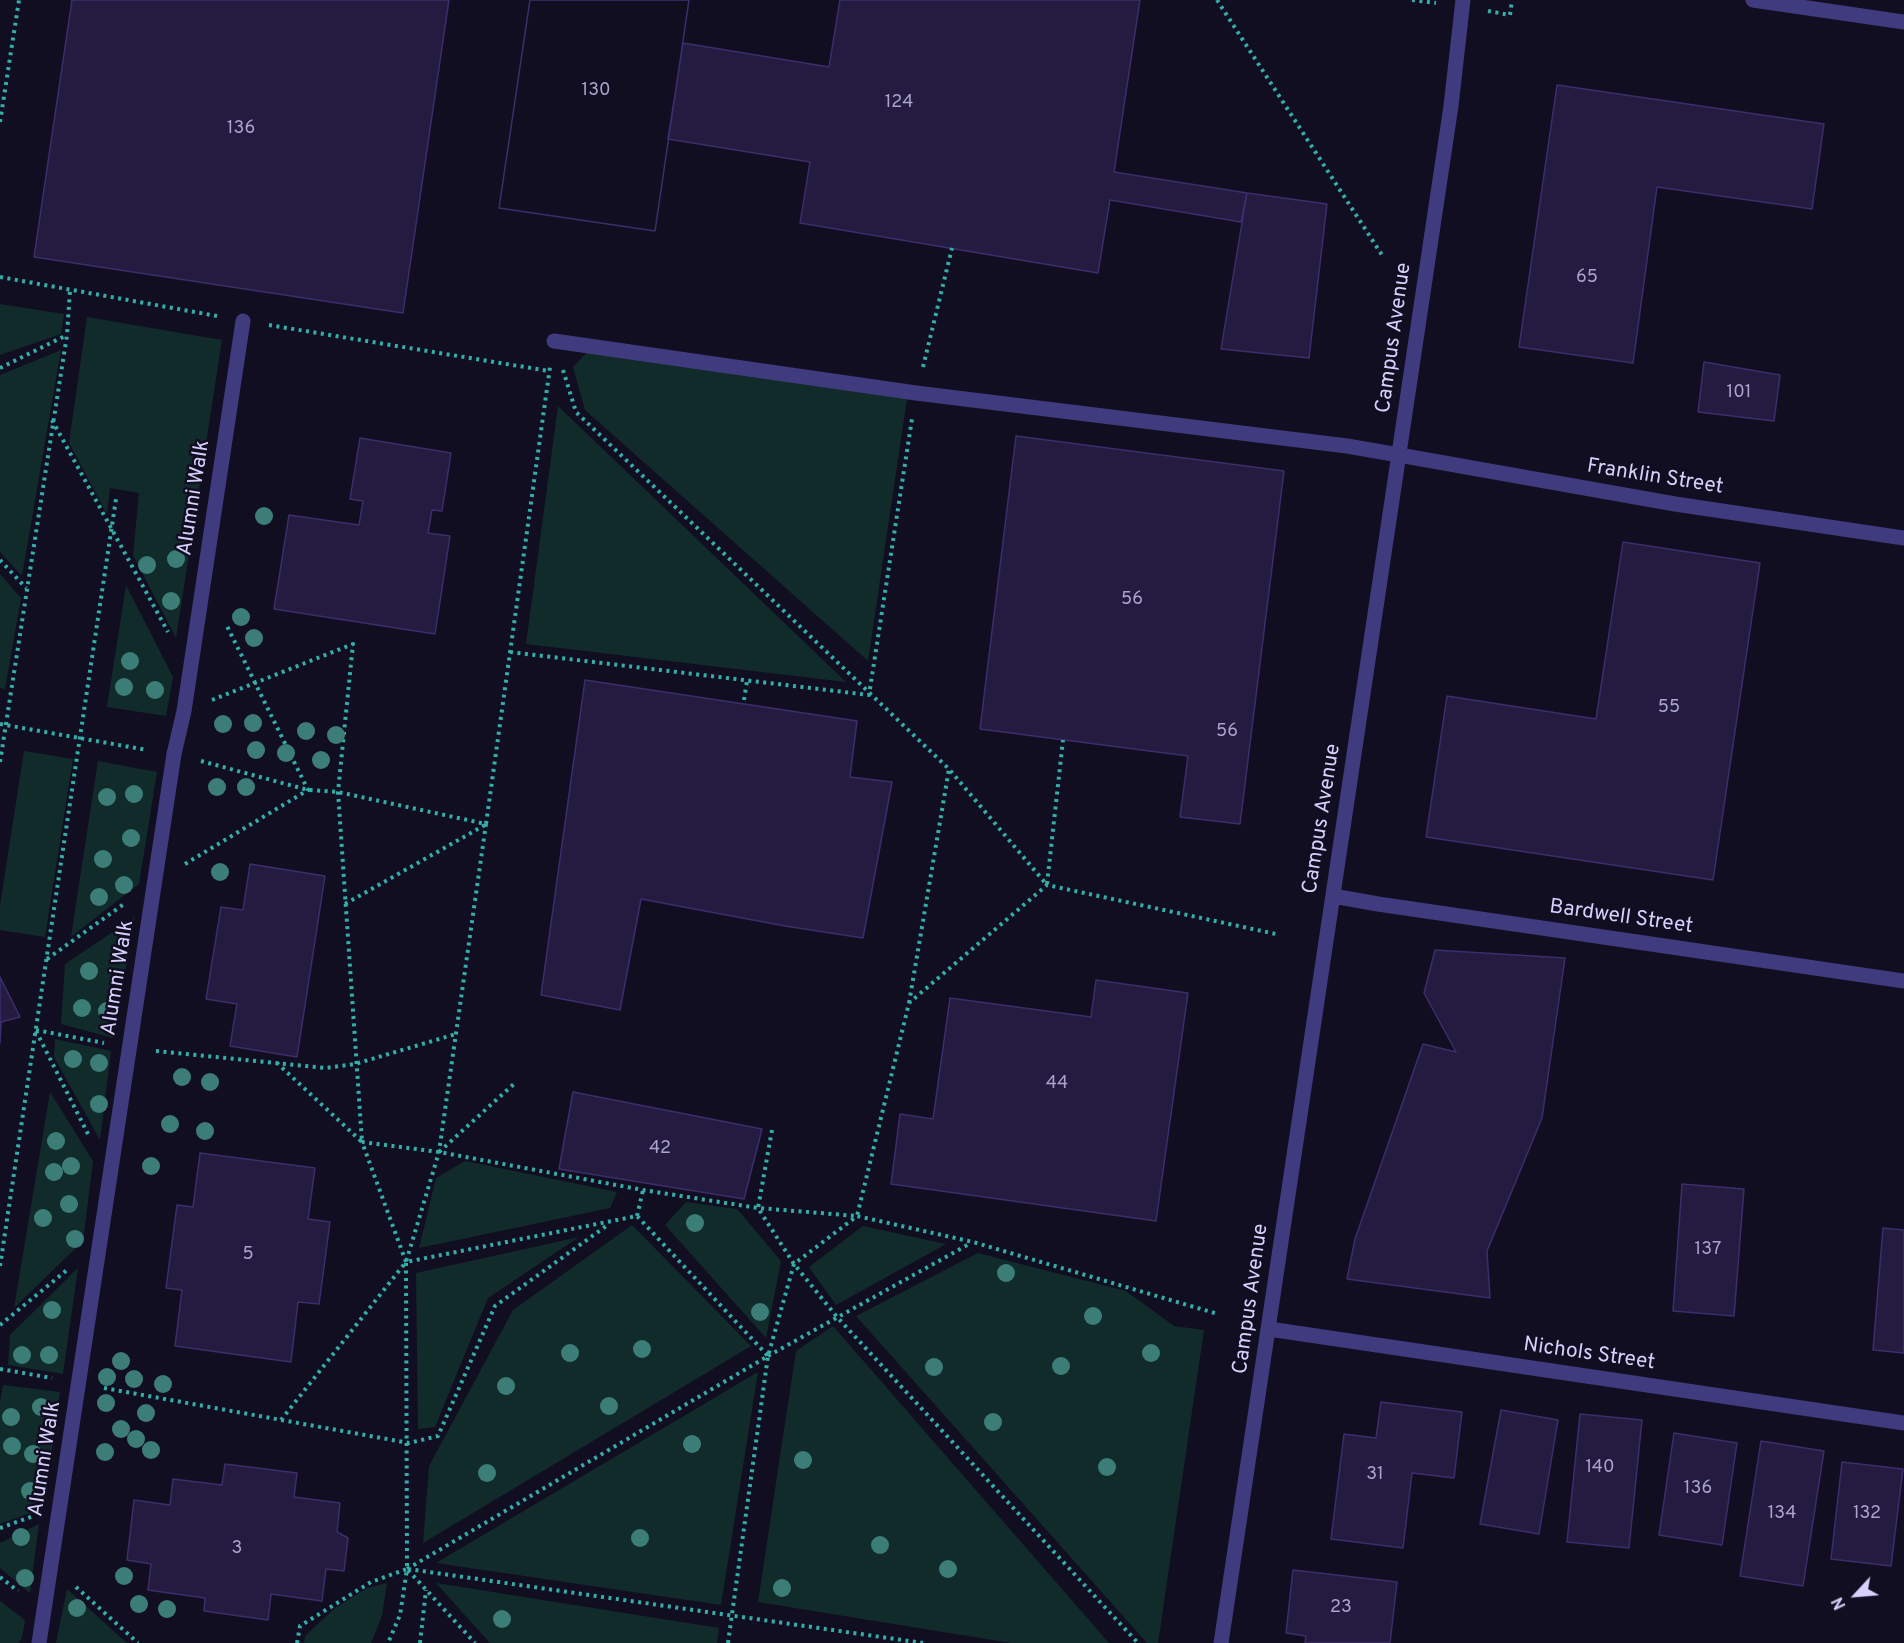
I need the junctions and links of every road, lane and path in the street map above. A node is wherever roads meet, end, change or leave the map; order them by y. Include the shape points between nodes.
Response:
1 (19, 0) edge
2 (1217, 0) edge
3 (1463, 0) edge
4 (1512, 0) edge
5 (1753, 0) edge
6 (1510, 15) dead end
7 (1904, 22) edge
8 (0, 122) edge
9 (952, 249) dead end
10 (1382, 255) dead end
11 (0, 277) edge
12 (70, 290) junction
13 (243, 321) junction
14 (66, 335) junction
15 (554, 341) junction
16 (0, 368) edge
17 (549, 371) junction
18 (916, 393) junction
19 (52, 420) junction
20 (1399, 455) junction
21 (116, 499) dead end
22 (112, 529) junction
23 (1904, 538) edge
24 (0, 560) edge
25 (27, 588) junction
26 (224, 620) dead end
27 (510, 652) junction
28 (188, 670) junction
29 (747, 681) junction
30 (254, 683) junction
31 (869, 695) junction
32 (744, 700) dead end
33 (184, 711) junction
34 (0, 724) edge
35 (6, 725) junction
36 (80, 738) junction
37 (1063, 740) dead end
38 (174, 754) junction
39 (0, 762) edge
40 (949, 769) junction
41 (308, 790) junction
42 (338, 792) junction
43 (486, 824) junction
44 (155, 882) junction
45 (1047, 885) junction
46 (1333, 896) junction
47 (345, 904) junction
48 (1276, 934) dead end
49 (46, 959) junction
50 (1904, 981) edge
51 (909, 1003) junction
52 (36, 1030) junction
53 (456, 1034) junction
54 (129, 1048) junction
55 (277, 1063) junction
56 (355, 1064) junction
57 (516, 1082) dead end
58 (772, 1130) dead end
59 (88, 1135) dead end
60 (362, 1142) junction
61 (439, 1152) junction
62 (643, 1190) junction
63 (758, 1208) junction
64 (637, 1216) junction
65 (857, 1216) junction
66 (610, 1223) junction
67 (973, 1242) junction
68 (99, 1243) junction
69 (406, 1262) junction
70 (794, 1264) junction
71 (0, 1266) edge
72 (1218, 1314) dead end
73 (837, 1317) junction
74 (0, 1325) edge
75 (1269, 1329) junction
76 (768, 1356) junction
77 (0, 1369) edge
78 (79, 1383) junction
79 (281, 1420) junction
80 (1904, 1423) edge
81 (409, 1443) junction
82 (51, 1563) junction
83 (407, 1569) junction
84 (426, 1589) junction
85 (732, 1616) junction
86 (39, 1643) edge
87 (138, 1643) edge
88 (297, 1643) edge
89 (388, 1643) edge
90 (420, 1643) edge
91 (476, 1643) edge
92 (728, 1643) edge
93 (923, 1643) edge
94 (1138, 1643) edge
95 (1221, 1643) edge

1 - 8 path
2 - 10 path
3 - 20 street, Campus Avenue
4 - 6 path
5 - 7 street
9 - 18 path
11 - 12 path
12 - 13 path
12 - 14 path
13 - 17 path
13 - 28 street, Alumni Walk
14 - 16 path
14 - 19 path
15 - 17 path
15 - 18 street, Franklin Street
15 - 31 path via 576,412
17 - 27 path
18 - 20 street, Franklin Street
18 - 31 path
19 - 22 path
19 - 25 path
20 - 23 street, Franklin Street via 1675,504
20 - 46 street, Campus Avenue
21 - 22 path
22 - 28 path
22 - 36 path
24 - 25 path
25 - 35 path
26 - 30 path
27 - 29 path
27 - 43 path
28 - 33 street, Alumni Walk
29 - 31 path
29 - 32 path
30 - 33 path
30 - 41 path
30 - 42 path via 353,644
31 - 40 path
33 - 38 street, Alumni Walk
34 - 35 path
35 - 36 path
35 - 39 path
36 - 38 path
36 - 49 path
37 - 45 path
38 - 41 path
38 - 44 street, Alumni Walk
40 - 45 path
40 - 51 path
41 - 42 path
41 - 44 path
42 - 43 path
42 - 47 path
43 - 47 path
43 - 53 path
44 - 49 path
44 - 54 street, Alumni Walk
45 - 48 path
45 - 51 path
46 - 50 street, Bardwell Street
46 - 75 street, Campus Avenue
47 - 56 path
49 - 52 path
51 - 65 path
52 - 54 path
52 - 59 path
52 - 71 path
53 - 56 path
53 - 61 path
54 - 55 path
54 - 68 street, Alumni Walk
55 - 56 path via 325,1068
55 - 60 path
56 - 60 path
57 - 61 path
58 - 63 path
60 - 61 path
60 - 69 path
61 - 62 path
61 - 69 path
62 - 63 path
62 - 64 path
63 - 65 path
63 - 70 path
64 - 66 path
64 - 76 path
65 - 67 path
65 - 70 path
66 - 69 path
66 - 81 path via 495,1306 438,1436
67 - 72 path
67 - 73 path
68 - 74 path
68 - 78 street, Alumni Walk
69 - 79 path
69 - 81 path
70 - 73 path
70 - 76 path
73 - 76 path
73 - 94 path
75 - 80 street, Nichols Street
75 - 95 street, Campus Avenue
76 - 83 path
76 - 85 path
77 - 78 path
78 - 79 path
78 - 82 street, Alumni Walk
79 - 81 path
81 - 83 path
82 - 86 street, Alumni Walk
82 - 87 path
83 - 84 path
83 - 85 path
83 - 88 path via 371,1582 300,1626
83 - 89 path via 400,1615
84 - 90 path
84 - 91 path
85 - 92 path
85 - 93 path

